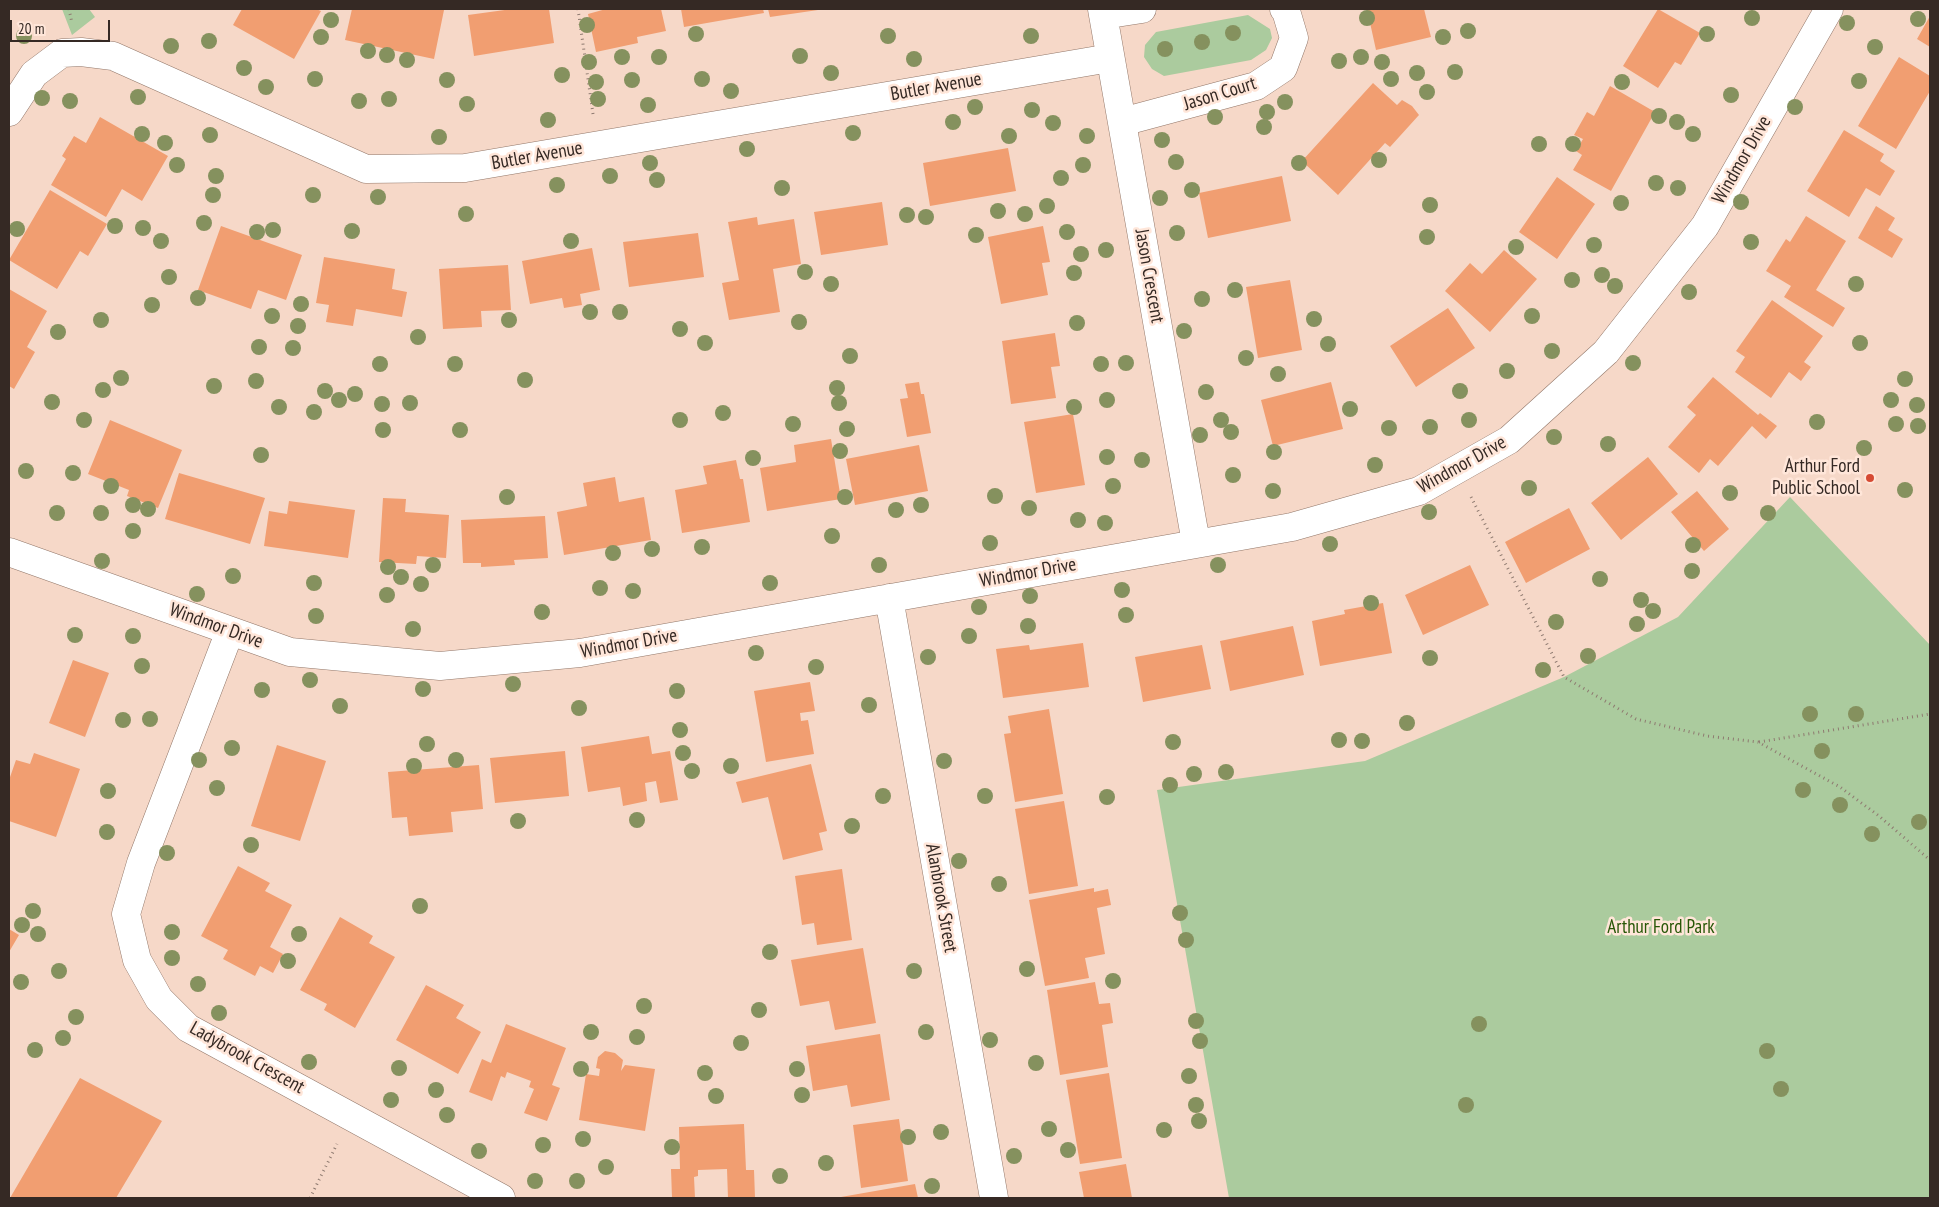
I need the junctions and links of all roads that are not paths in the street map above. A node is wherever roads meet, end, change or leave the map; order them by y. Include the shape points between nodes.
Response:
1 (1142, 9) edge
2 (1284, 9) edge
3 (1829, 9) edge
4 (1102, 12) edge
5 (1110, 58) junction
6 (9, 112) edge
7 (1122, 122) junction
8 (1196, 544) junction
9 (9, 552) edge
10 (889, 598) junction
11 (230, 631) junction
12 (501, 1198) edge
13 (994, 1198) edge

1 - 4 street
2 - 7 street, Jason Court via 1294,38 1283,68 1256,86
3 - 8 street, Windmor Drive via 1704,226 1606,352 1509,440 1419,491 1292,527
4 - 5 street, Jason Crescent
5 - 6 street, Butler Avenue via 465,168 366,170 113,56 81,52 62,53 34,74
5 - 7 street, Jason Crescent
7 - 8 street, Jason Crescent
8 - 10 street, Windmor Drive
9 - 11 street, Windmor Drive
10 - 11 street, Windmor Drive via 580,653 440,666 290,652
10 - 13 street, Alanbrook Street
11 - 12 street, Ladybrook Crescent via 141,863 126,914 137,960 159,999 188,1028

